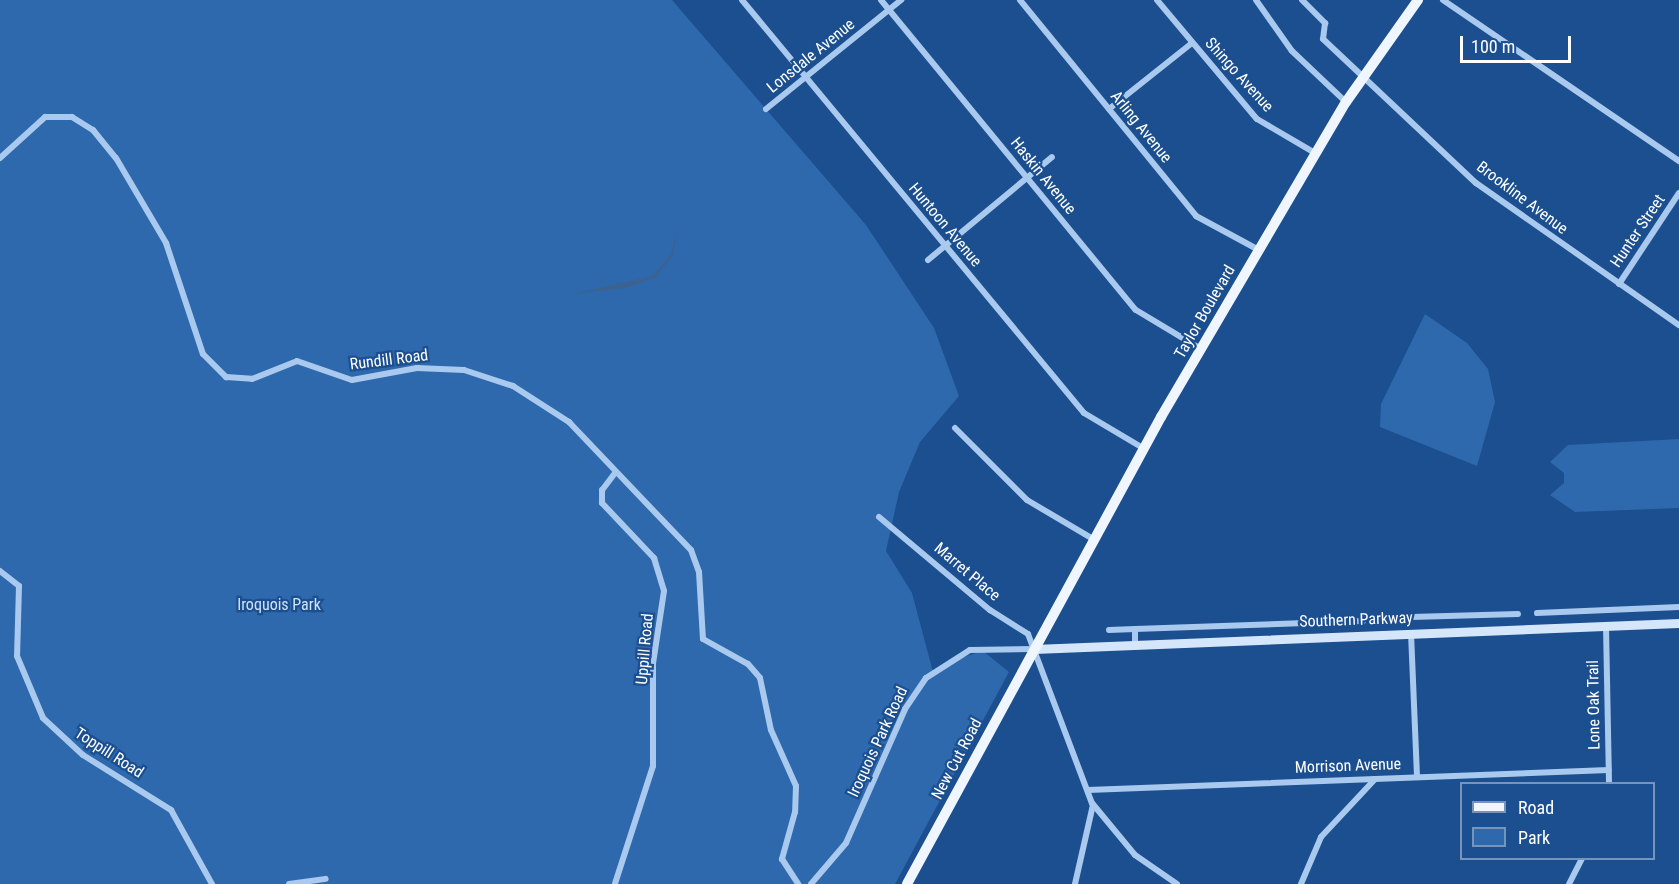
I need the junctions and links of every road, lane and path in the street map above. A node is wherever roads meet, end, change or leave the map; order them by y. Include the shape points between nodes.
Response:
1 (742, 0) edge
2 (881, 0) edge
3 (901, 0) edge
4 (1020, 0) edge
5 (1157, 0) edge
6 (1256, 0) edge
7 (1302, 0) edge
8 (1443, 0) edge
9 (1415, 1) edge
10 (890, 10) junction
11 (1192, 43) junction
12 (1363, 75) junction
13 (806, 78) junction
14 (1346, 102) junction
15 (766, 109) dead end
16 (1109, 109) junction
17 (1316, 153) junction
18 (1052, 157) dead end
19 (0, 158) edge
20 (1679, 161) edge
21 (1028, 178) junction
22 (1679, 193) edge
23 (945, 246) junction
24 (1259, 250) junction
25 (928, 260) dead end
26 (1619, 284) junction
27 (1679, 325) edge
28 (1202, 349) junction
29 (955, 428) dead end
30 (1143, 448) junction
31 (615, 473) junction
32 (879, 517) dead end
33 (1093, 539) junction
34 (0, 571) edge
35 (1679, 607) edge
36 (1537, 613) dead end
37 (1518, 614) dead end
38 (1376, 618) dead end
39 (1343, 621) junction
40 (1363, 621) dead end
41 (1679, 623) edge
42 (1606, 626) junction
43 (1135, 628) junction
44 (1109, 630) dead end
45 (1411, 633) junction
46 (1345, 636) junction
47 (1135, 644) junction
48 (1034, 649) junction
49 (1609, 770) junction
50 (1417, 777) junction
51 (1375, 779) junction
52 (1609, 782) edge
53 (1088, 790) junction
54 (1093, 805) junction
55 (1581, 860) edge
56 (326, 879) dead end
57 (212, 884) edge
58 (289, 884) edge
59 (615, 884) edge
60 (798, 884) edge
61 (811, 884) edge
62 (907, 884) edge
63 (1075, 884) edge
64 (1177, 884) edge
65 (1300, 884) edge
66 (1569, 884) edge

1 - 13 street, Huntoon Avenue
2 - 10 street, Haskin Avenue
3 - 10 street, Lonsdale Avenue
4 - 16 street, Arling Avenue
5 - 11 street, Shingo Avenue
6 - 14 street via 1292,51
7 - 12 street, Brookline Avenue via 1325,23 1323,39
8 - 20 street
9 - 12 main road, Taylor Boulevard
10 - 13 street, Lonsdale Avenue
10 - 21 street, Haskin Avenue
11 - 16 street
11 - 17 street, Shingo Avenue via 1257,119
12 - 14 main road, Taylor Boulevard
12 - 26 street, Brookline Avenue via 1493,197
13 - 15 street, Lonsdale Avenue
13 - 23 street, Huntoon Avenue
14 - 17 main road, Taylor Boulevard
16 - 24 street, Arling Avenue via 1196,216
17 - 24 main road, Taylor Boulevard
18 - 21 street
19 - 31 street, Rundill Road via 45,117 72,117 93,130 166,243 203,354 226,377 252,379 297,361 352,380 417,368 464,370 537,399 569,422
21 - 23 street
21 - 28 street, Haskin Avenue via 1140,315
22 - 26 street, Hunter Street
23 - 25 street
23 - 30 street, Huntoon Avenue via 1084,412
24 - 28 main road, Taylor Boulevard
26 - 27 street, Brookline Avenue
28 - 30 main road, Taylor Boulevard
29 - 33 street via 1027,500
30 - 33 main road, Taylor Boulevard
31 - 59 street, Uppill Road via 602,490 602,503 654,558 663,591 654,664 653,766
31 - 60 street, Rundill Road via 691,550 699,572 703,639 748,664 760,678 771,730 796,786 782,859
32 - 48 street, Marret Place via 990,610 1028,634
33 - 48 main road, Taylor Boulevard
34 - 57 street, Toppill Road via 19,586 17,656 43,718 67,743 171,810
35 - 36 street
37 - 38 street
39 - 40 street
39 - 43 street
39 - 46 street
41 - 42 main road, Southern Parkway
42 - 45 main road, Southern Parkway
42 - 49 street, Lone Oak Trail
43 - 44 street
43 - 47 street
45 - 46 main road, Southern Parkway
45 - 50 street
46 - 47 main road, Southern Parkway
47 - 48 main road, Southern Parkway
48 - 53 street, Marret Place
48 - 61 street, Iroquois Park Road via 970,650 926,678 905,708 846,843
48 - 62 main road, New Cut Road
49 - 50 street, Morrison Avenue
49 - 52 street, Lone Oak Trail
50 - 51 street, Morrison Avenue
51 - 53 street, Morrison Avenue
51 - 65 street via 1321,837
53 - 54 street, Marret Place
54 - 63 street
54 - 64 street via 1135,855
55 - 66 street
56 - 58 street

